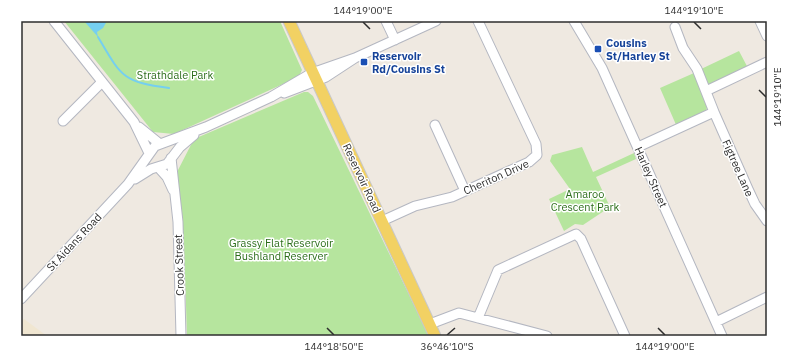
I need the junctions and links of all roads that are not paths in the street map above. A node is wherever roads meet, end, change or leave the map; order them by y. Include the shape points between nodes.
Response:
1 (54, 21) edge
2 (289, 21) edge
3 (386, 21) edge
4 (436, 21) edge
5 (478, 21) edge
6 (574, 21) edge
7 (760, 21) edge
8 (675, 27) dead end
9 (767, 36) edge
10 (395, 40) junction
11 (767, 62) edge
12 (314, 77) junction
13 (102, 82) junction
14 (706, 91) junction
15 (714, 112) junction
16 (63, 121) dead end
17 (134, 122) junction
18 (435, 125) dead end
19 (206, 127) junction
20 (161, 144) junction
21 (638, 147) junction
22 (149, 154) junction
23 (172, 157) junction
24 (157, 167) junction
25 (128, 184) junction
26 (465, 191) junction
27 (175, 194) junction
28 (382, 221) junction
29 (767, 221) edge
30 (767, 298) edge
31 (21, 299) edge
32 (478, 318) junction
33 (716, 322) junction
34 (430, 324) junction
35 (181, 336) edge
36 (435, 336) edge
37 (547, 336) edge
38 (625, 336) edge
39 (722, 336) edge

1 - 13 street
2 - 12 main road, Reservoir Road
3 - 10 street
4 - 10 street
5 - 26 street, Cheriton Drive via 538,153 532,161
6 - 21 street, Harley Street via 598,60
7 - 9 street
8 - 14 street, Figtree Lane
10 - 12 street
11 - 14 street
12 - 19 street
12 - 28 main road, Reservoir Road
13 - 16 street
13 - 17 street
14 - 15 street, Figtree Lane
15 - 21 street
15 - 29 street, Figtree Lane via 755,204
17 - 20 street
17 - 22 street
18 - 26 street
19 - 20 street
19 - 23 street via 187,140
20 - 22 street via 152,148
20 - 23 street via 169,150
21 - 33 street, Harley Street
22 - 24 street via 150,161
22 - 25 street, St Aidans Road
23 - 24 street via 167,164
23 - 27 street, Crook Street
24 - 25 street, St Aidans Road
24 - 27 street, Crook Street via 167,178
25 - 31 street, St Aidans Road
26 - 28 street, Cheriton Drive via 415,206
27 - 35 street, Crook Street via 179,240
28 - 34 main road, Reservoir Road
30 - 33 street
32 - 34 street via 456,313
32 - 37 street
32 - 38 street via 498,270 576,234 581,239
33 - 39 street, Harley Street
34 - 36 main road, Reservoir Road

